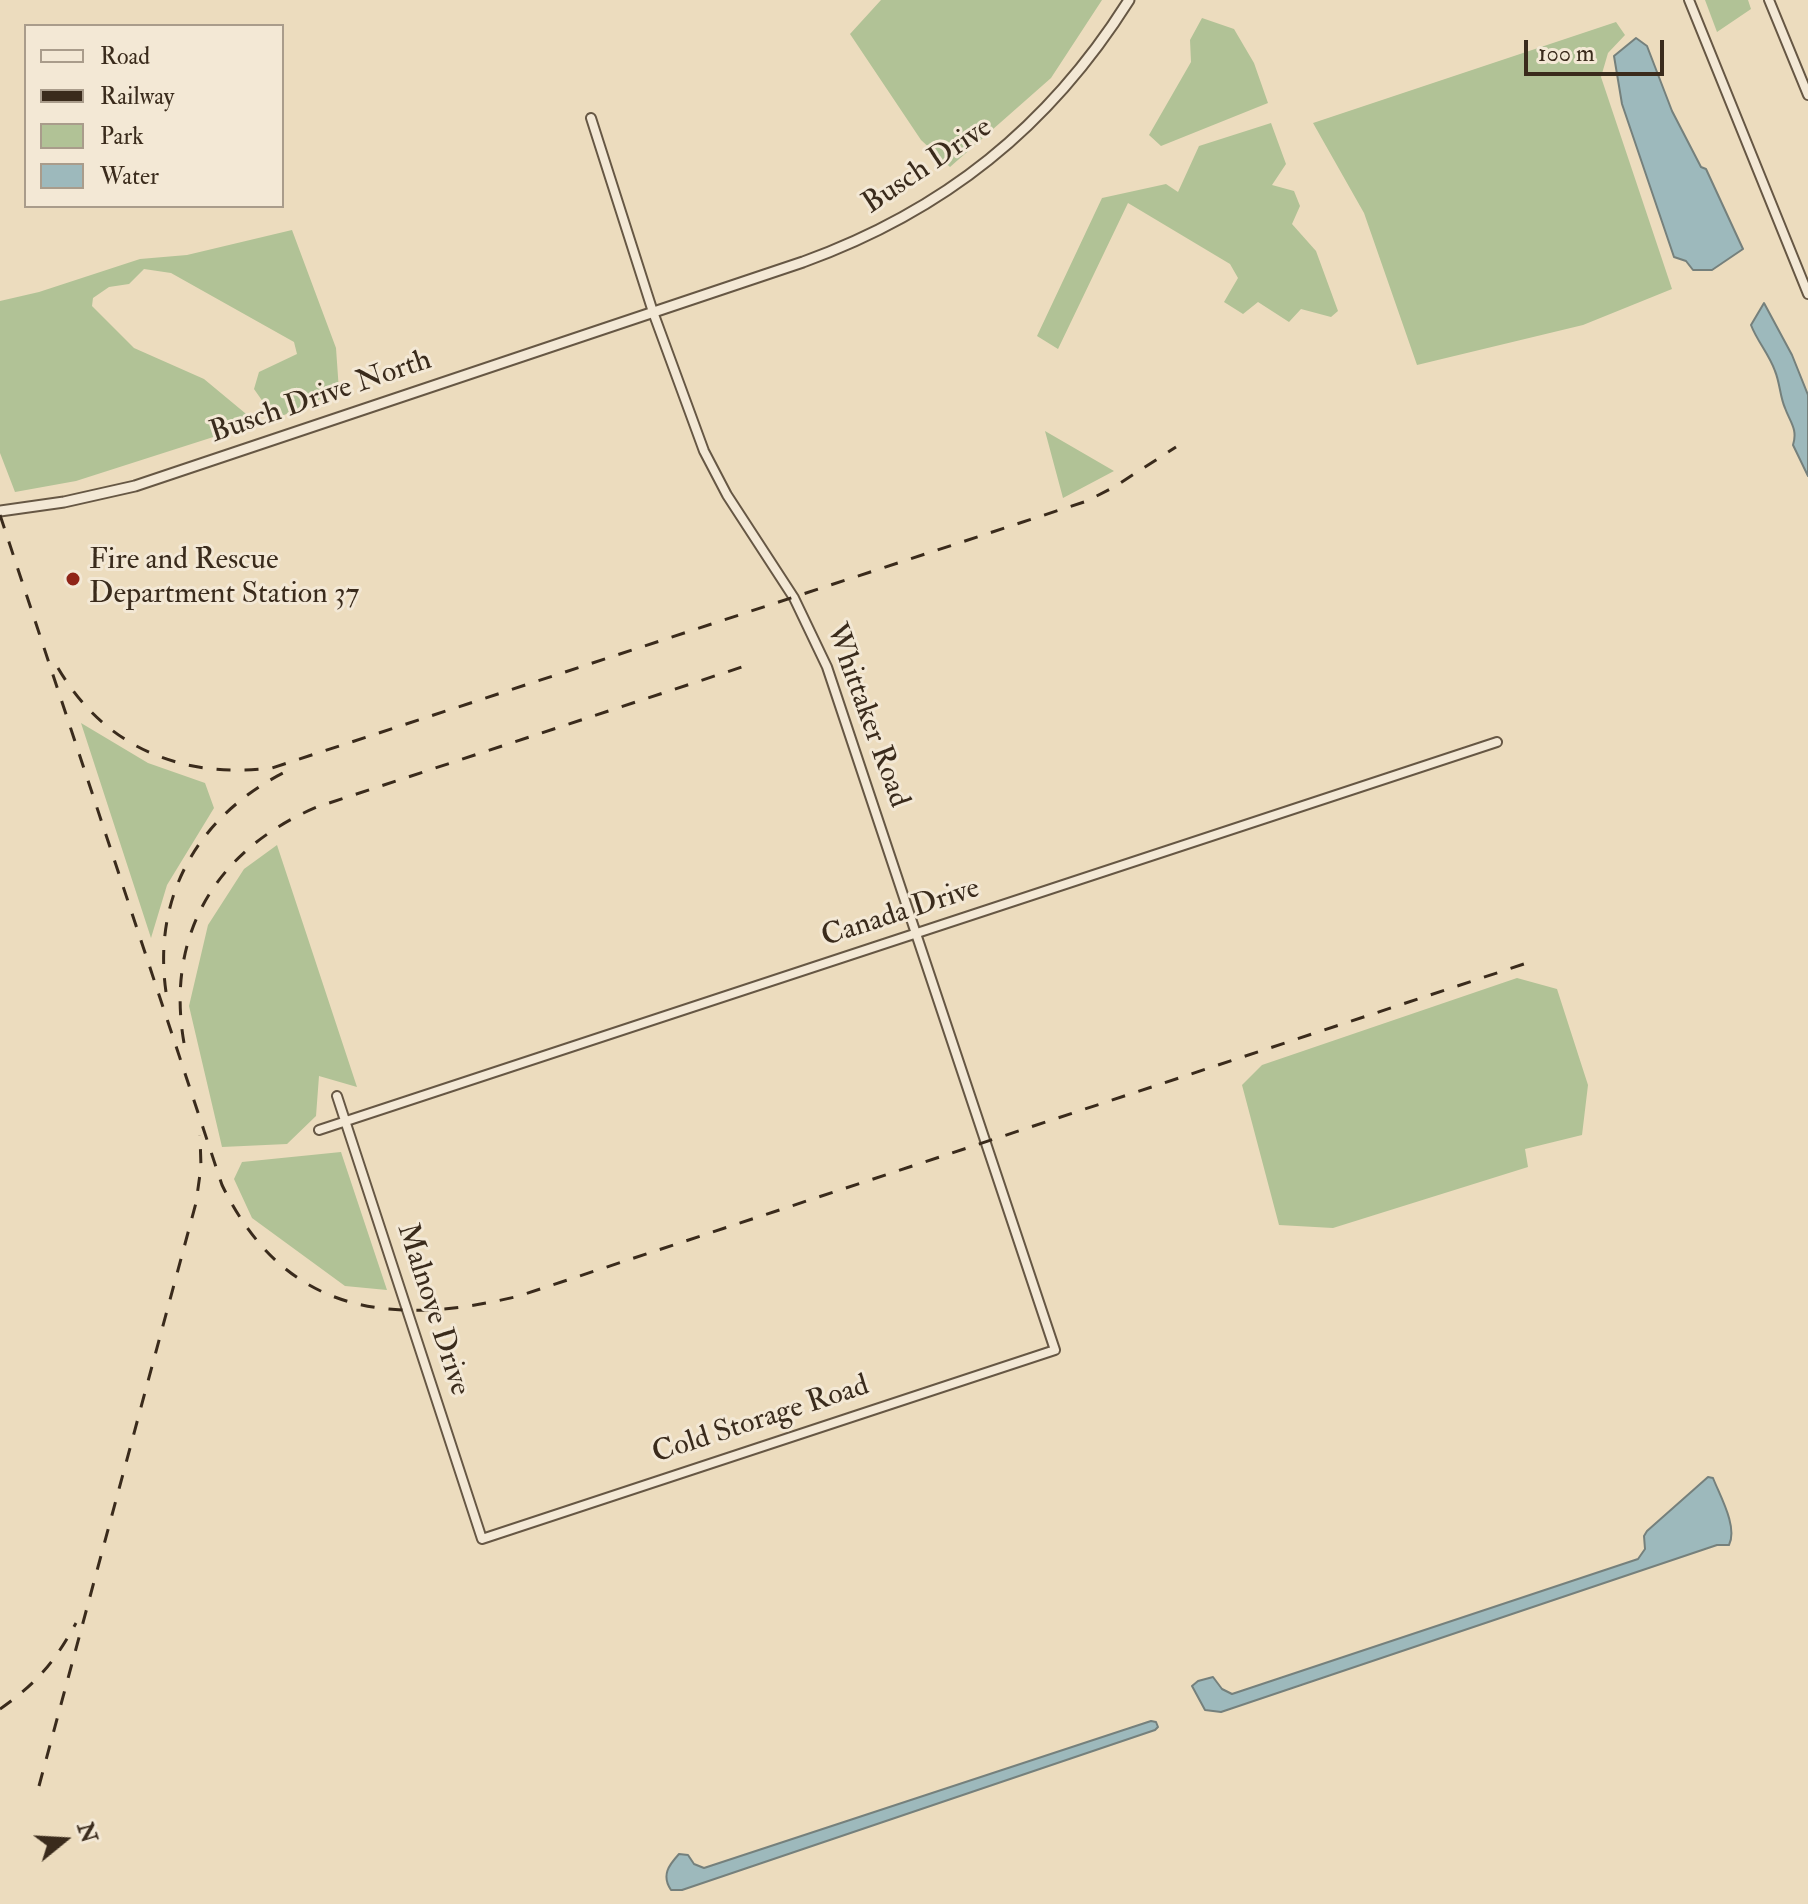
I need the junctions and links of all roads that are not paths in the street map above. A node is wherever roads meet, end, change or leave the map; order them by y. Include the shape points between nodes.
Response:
1 (1129, 0) edge
2 (1689, 0) edge
3 (1769, 0) edge
4 (1808, 95) edge
5 (591, 118) dead end
6 (1808, 294) edge
7 (653, 312) junction
8 (0, 511) edge
9 (1497, 742) dead end
10 (916, 935) junction
11 (337, 1096) dead end
12 (345, 1122) junction
13 (319, 1130) dead end
14 (1055, 1350) joint
15 (482, 1539) joint

1 - 7 street, Busch Drive via 1056,99 981,167 932,202 842,248
2 - 6 street
3 - 4 street
5 - 7 street, Whittaker Road
7 - 8 street, Busch Drive North via 135,486
7 - 10 street, Whittaker Road via 704,451 784,580 827,667
9 - 10 street, Canada Drive
10 - 12 street, Canada Drive
10 - 14 street, Whittaker Road
11 - 12 street, Malnove Drive
12 - 13 street, Canada Drive
12 - 15 street, Malnove Drive
14 - 15 street, Cold Storage Road

